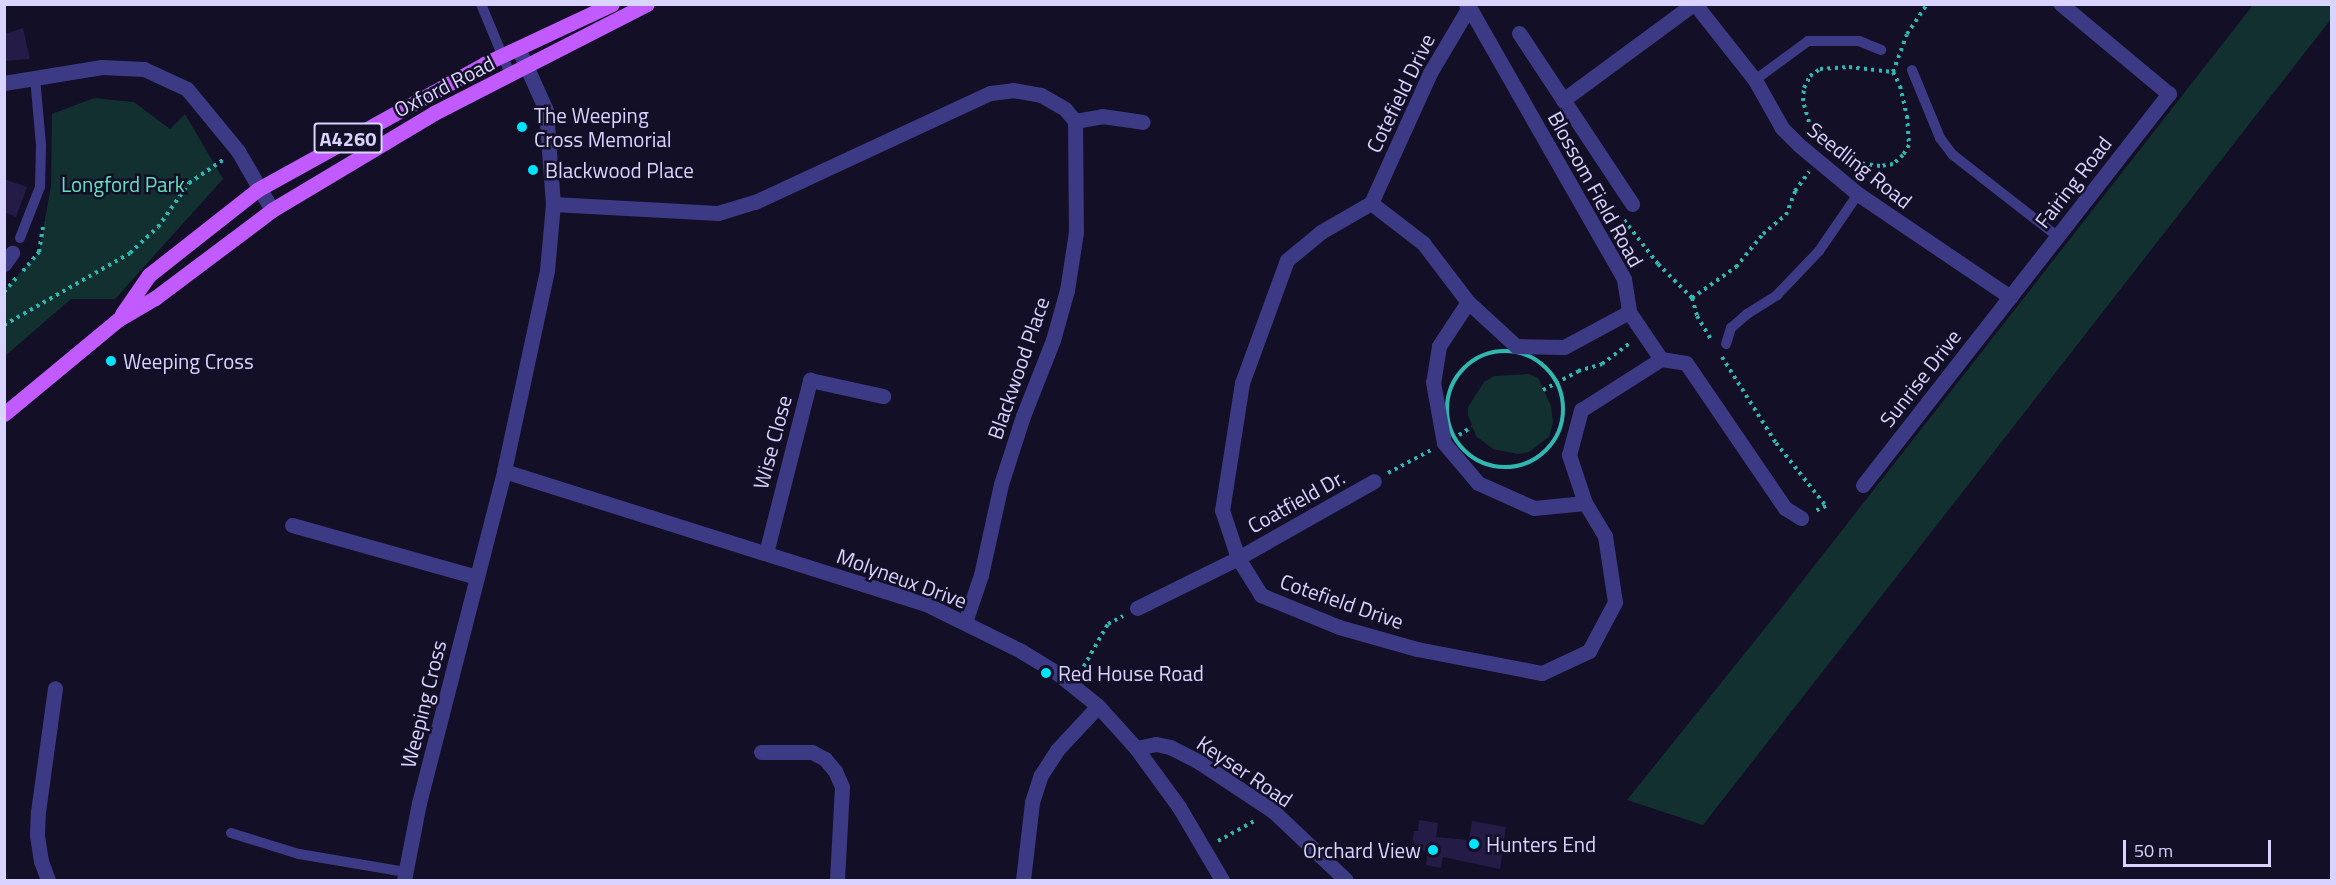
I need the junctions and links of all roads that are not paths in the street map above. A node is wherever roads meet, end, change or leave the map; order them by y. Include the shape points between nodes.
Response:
1 (481, 4) edge
2 (612, 4) edge
3 (647, 4) edge
4 (1694, 4) edge
5 (2061, 4) edge
6 (1468, 6) edge
7 (1519, 33) dead end
8 (518, 48) junction
9 (1881, 50) dead end
10 (502, 56) junction
11 (527, 66) junction
12 (1912, 70) dead end
13 (511, 76) junction
14 (35, 78) junction
15 (1755, 80) junction
16 (4, 83) edge
17 (1563, 100) junction
18 (1075, 121) junction
19 (1143, 122) dead end
20 (260, 189) junction
21 (1858, 194) junction
22 (1371, 203) junction
23 (553, 204) junction
24 (1632, 204) road end
25 (272, 210) junction
26 (2057, 236) junction
27 (20, 238) dead end
28 (2010, 297) junction
29 (1468, 302) junction
30 (1629, 312) junction
31 (119, 319) junction
32 (1722, 348) road end
33 (1661, 358) junction
34 (883, 396) dead end
35 (4, 414) edge
36 (504, 471) junction
37 (1374, 481) road end
38 (1863, 485) dead end
39 (1585, 503) junction
40 (1801, 518) road end
41 (292, 525) dead end
42 (765, 553) junction
43 (1238, 558) junction
44 (477, 577) junction
45 (1137, 608) road end
46 (964, 622) junction
47 (56, 688) dead end
48 (1098, 706) junction
49 (1136, 748) junction
50 (761, 752) dead end
51 (231, 833) dead end
52 (404, 876) edge
53 (48, 880) edge
54 (837, 880) edge
55 (1023, 880) edge
56 (1222, 880) edge
57 (1346, 880) edge

1 - 10 lane
2 - 8 main road, Oxford Road / A4260
3 - 11 main road, Oxford Road / A4260
4 - 15 street, Seedling Road
4 - 17 street
5 - 26 street, Fairing Road via 2169,94
6 - 22 street, Cotefield Drive via 1430,73
6 - 30 street, Blossom Field Road via 1624,279
7 - 17 street
8 - 10 main road, Oxford Road / A4260
8 - 11 street, Weeping Cross
9 - 15 lane via 1859,41 1808,41
10 - 13 lane
10 - 20 main road, Oxford Road / A4260
11 - 13 main road, Oxford Road / A4260
11 - 23 street, Weeping Cross via 546,110
12 - 26 lane via 1940,138 1953,155
13 - 25 main road, Oxford Road / A4260 via 434,113
14 - 16 street
14 - 20 street via 102,67 144,69 187,89 238,151
14 - 27 lane via 42,145 40,187
15 - 21 street, Seedling Road via 1782,128
17 - 24 street
18 - 19 street via 1102,116
18 - 23 street via 1065,109 1041,95 1013,90 990,93 755,202 718,213
18 - 46 street, Blackwood Place via 1076,232 1067,290 1001,484 981,575
20 - 25 street
20 - 31 main road, Oxford Road / A4260 via 149,275
21 - 28 street, Seedling Road
21 - 32 lane via 1819,251 1777,295 1731,328
22 - 29 street via 1423,243
22 - 43 street, Cotefield Drive via 1321,232 1287,260 1240,395 1222,510
23 - 36 street, Weeping Cross via 547,270
25 - 31 main road, Oxford Road / A4260 via 155,298
26 - 28 street, Fairing Road
28 - 38 street, Sunrise Drive
29 - 30 street via 1516,346 1564,347
29 - 39 street via 1439,346 1432,382 1449,440 1478,483 1534,508
30 - 33 street, Blossom Field Road
31 - 35 main road, Oxford Road / A4260
33 - 39 street, Cotefield Drive via 1581,410 1569,455
33 - 40 street via 1686,363 1785,508
34 - 42 street, Wise Close via 810,380
36 - 42 street, Molyneux Drive
36 - 44 street, Weeping Cross
37 - 43 street, Coatfield Dr.
39 - 43 street, Cotefield Drive via 1605,536 1615,602 1589,651 1542,674 1417,649 1339,627 1261,595
41 - 44 street
42 - 46 street, Molyneux Drive via 928,605
43 - 45 street, Coatfield Dr.
44 - 52 street, Weeping Cross
46 - 48 street, Molyneux Drive via 1021,651
47 - 53 street via 38,812 40,852
48 - 49 street, Molyneux Drive
48 - 55 street via 1057,750 1041,775 1032,802
49 - 56 street, Molyneux Drive via 1179,807
49 - 57 street, Keyser Road via 1156,744 1170,747 1199,762 1273,811
50 - 54 street via 812,752 835,771 842,787
51 - 52 lane via 299,855

